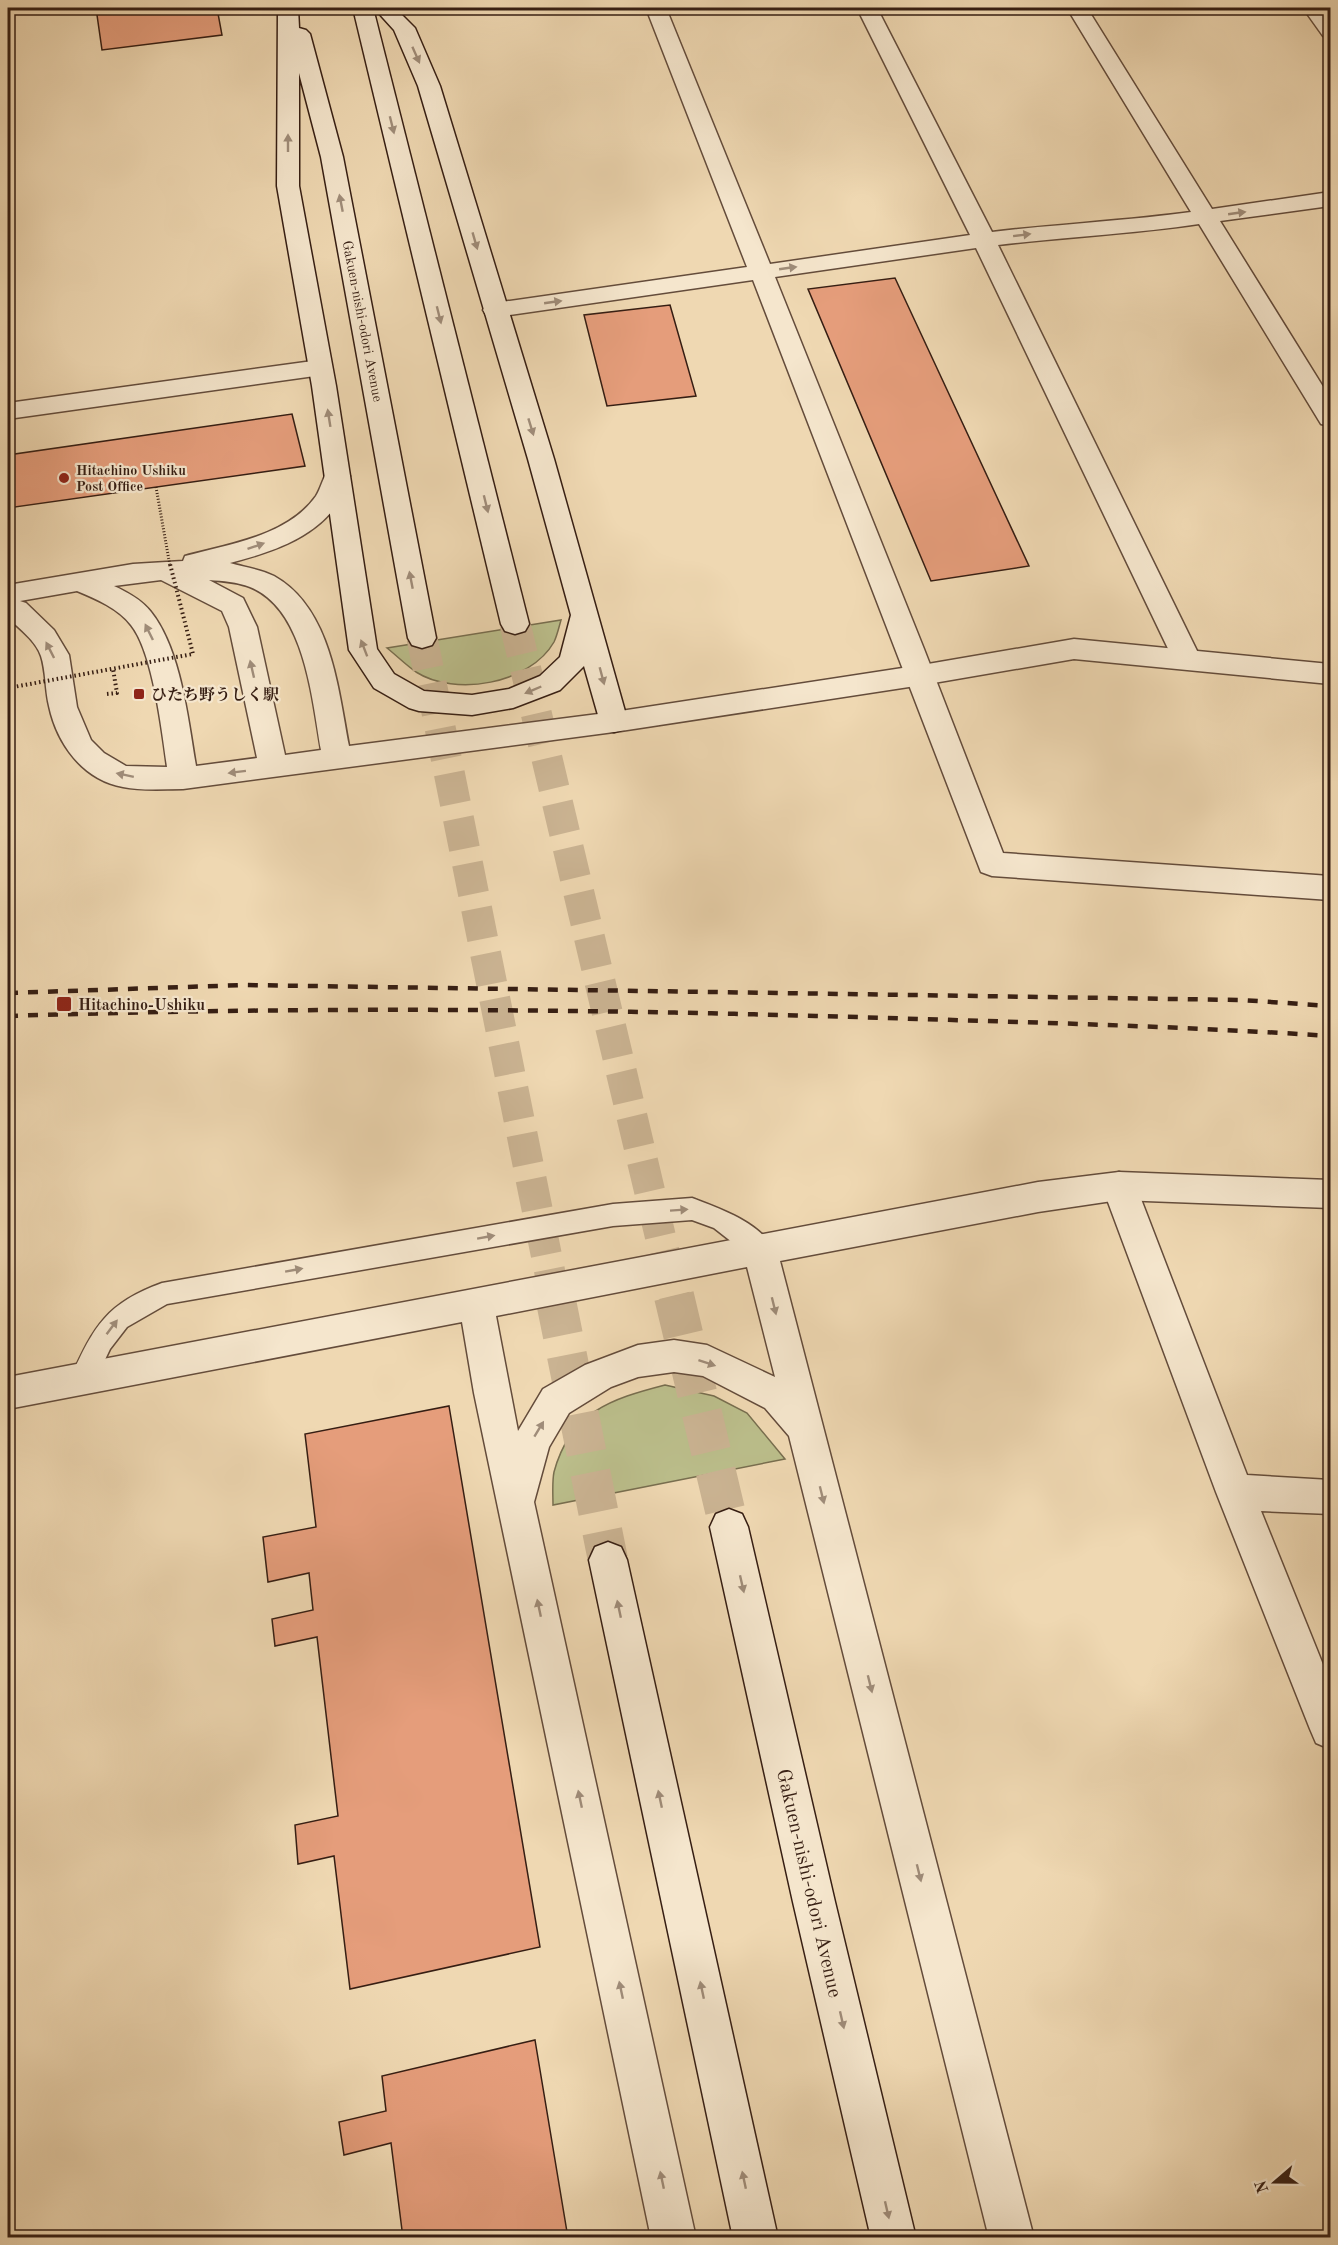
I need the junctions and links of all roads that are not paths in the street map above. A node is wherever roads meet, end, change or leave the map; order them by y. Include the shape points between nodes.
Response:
1 (290, 8) edge
2 (363, 8) edge
3 (384, 8) edge
4 (656, 8) edge
5 (867, 8) edge
6 (1077, 8) edge
7 (1313, 8) edge
8 (1330, 32) edge
9 (1330, 199) edge
10 (1206, 218) junction
11 (984, 240) junction
12 (760, 272) junction
13 (495, 310) junction
14 (320, 368) junction
15 (8, 411) edge
16 (1330, 418) edge
17 (337, 476) junction
18 (159, 571) junction
19 (82, 583) junction
20 (8, 594) edge
21 (8, 607) edge
22 (585, 613) junction
23 (515, 624) tunnel mouth
24 (422, 638) tunnel mouth
25 (1188, 659) junction
26 (1330, 674) edge
27 (922, 675) junction
28 (614, 722) junction
29 (337, 759) junction
30 (273, 767) junction
31 (183, 778) junction
32 (1330, 888) edge
33 (1119, 1186) junction
34 (1330, 1194) edge
35 (760, 1249) junction
36 (476, 1304) junction
37 (84, 1377) junction
38 (8, 1393) edge
39 (805, 1427) junction
40 (1236, 1492) junction
41 (1330, 1497) edge
42 (516, 1505) junction
43 (729, 1527) tunnel mouth
44 (608, 1560) tunnel mouth
45 (1330, 1729) edge
46 (674, 2238) edge
47 (756, 2238) edge
48 (894, 2238) edge
49 (1011, 2238) edge

14 -> 1 street via 288,186
24 -> 1 street, Gakuen-nishi-odori Avenue via 332,157
2 -> 23 street
3 -> 13 street via 404,28 429,86
4 - 12 street
5 - 11 street
6 - 10 street
7 - 8 street
10 -> 9 street
11 -> 10 street
10 - 16 street
12 -> 11 street
11 - 25 street
13 -> 12 street
12 - 27 street
13 -> 22 street
14 - 15 street
17 -> 14 street
18 -> 17 street via 276,539 309,519 327,501
22 -> 17 street via 573,661 550,682 513,698 472,705 419,701 384,681 363,650
18 - 19 street
18 - 29 street via 223,571 258,580 294,607 307,631
30 -> 18 street via 243,627 232,605
19 - 20 street
31 -> 19 street via 155,644 143,619 118,598
31 -> 21 street via 122,776 94,761 72,733 55,656 44,637
22 -> 28 street
25 - 26 street
25 - 27 street via 1074,649
27 - 28 street
27 - 32 street via 992,864
28 - 29 street
29 - 30 street
30 -> 31 street
33 - 34 street
33 - 35 street via 1038,1197
33 - 40 street
35 - 36 street
37 -> 35 lane via 101,1341 118,1318 162,1294 613,1215 692,1209 723,1220
35 -> 39 street
36 - 37 street
36 - 42 street
37 - 38 street
42 -> 39 street via 532,1442 556,1401 598,1376 638,1361 674,1356 707,1361 778,1396
39 -> 49 street
40 - 41 street
40 - 45 street
46 -> 42 street
43 -> 48 street, Gakuen-nishi-odori Avenue
47 -> 44 street

